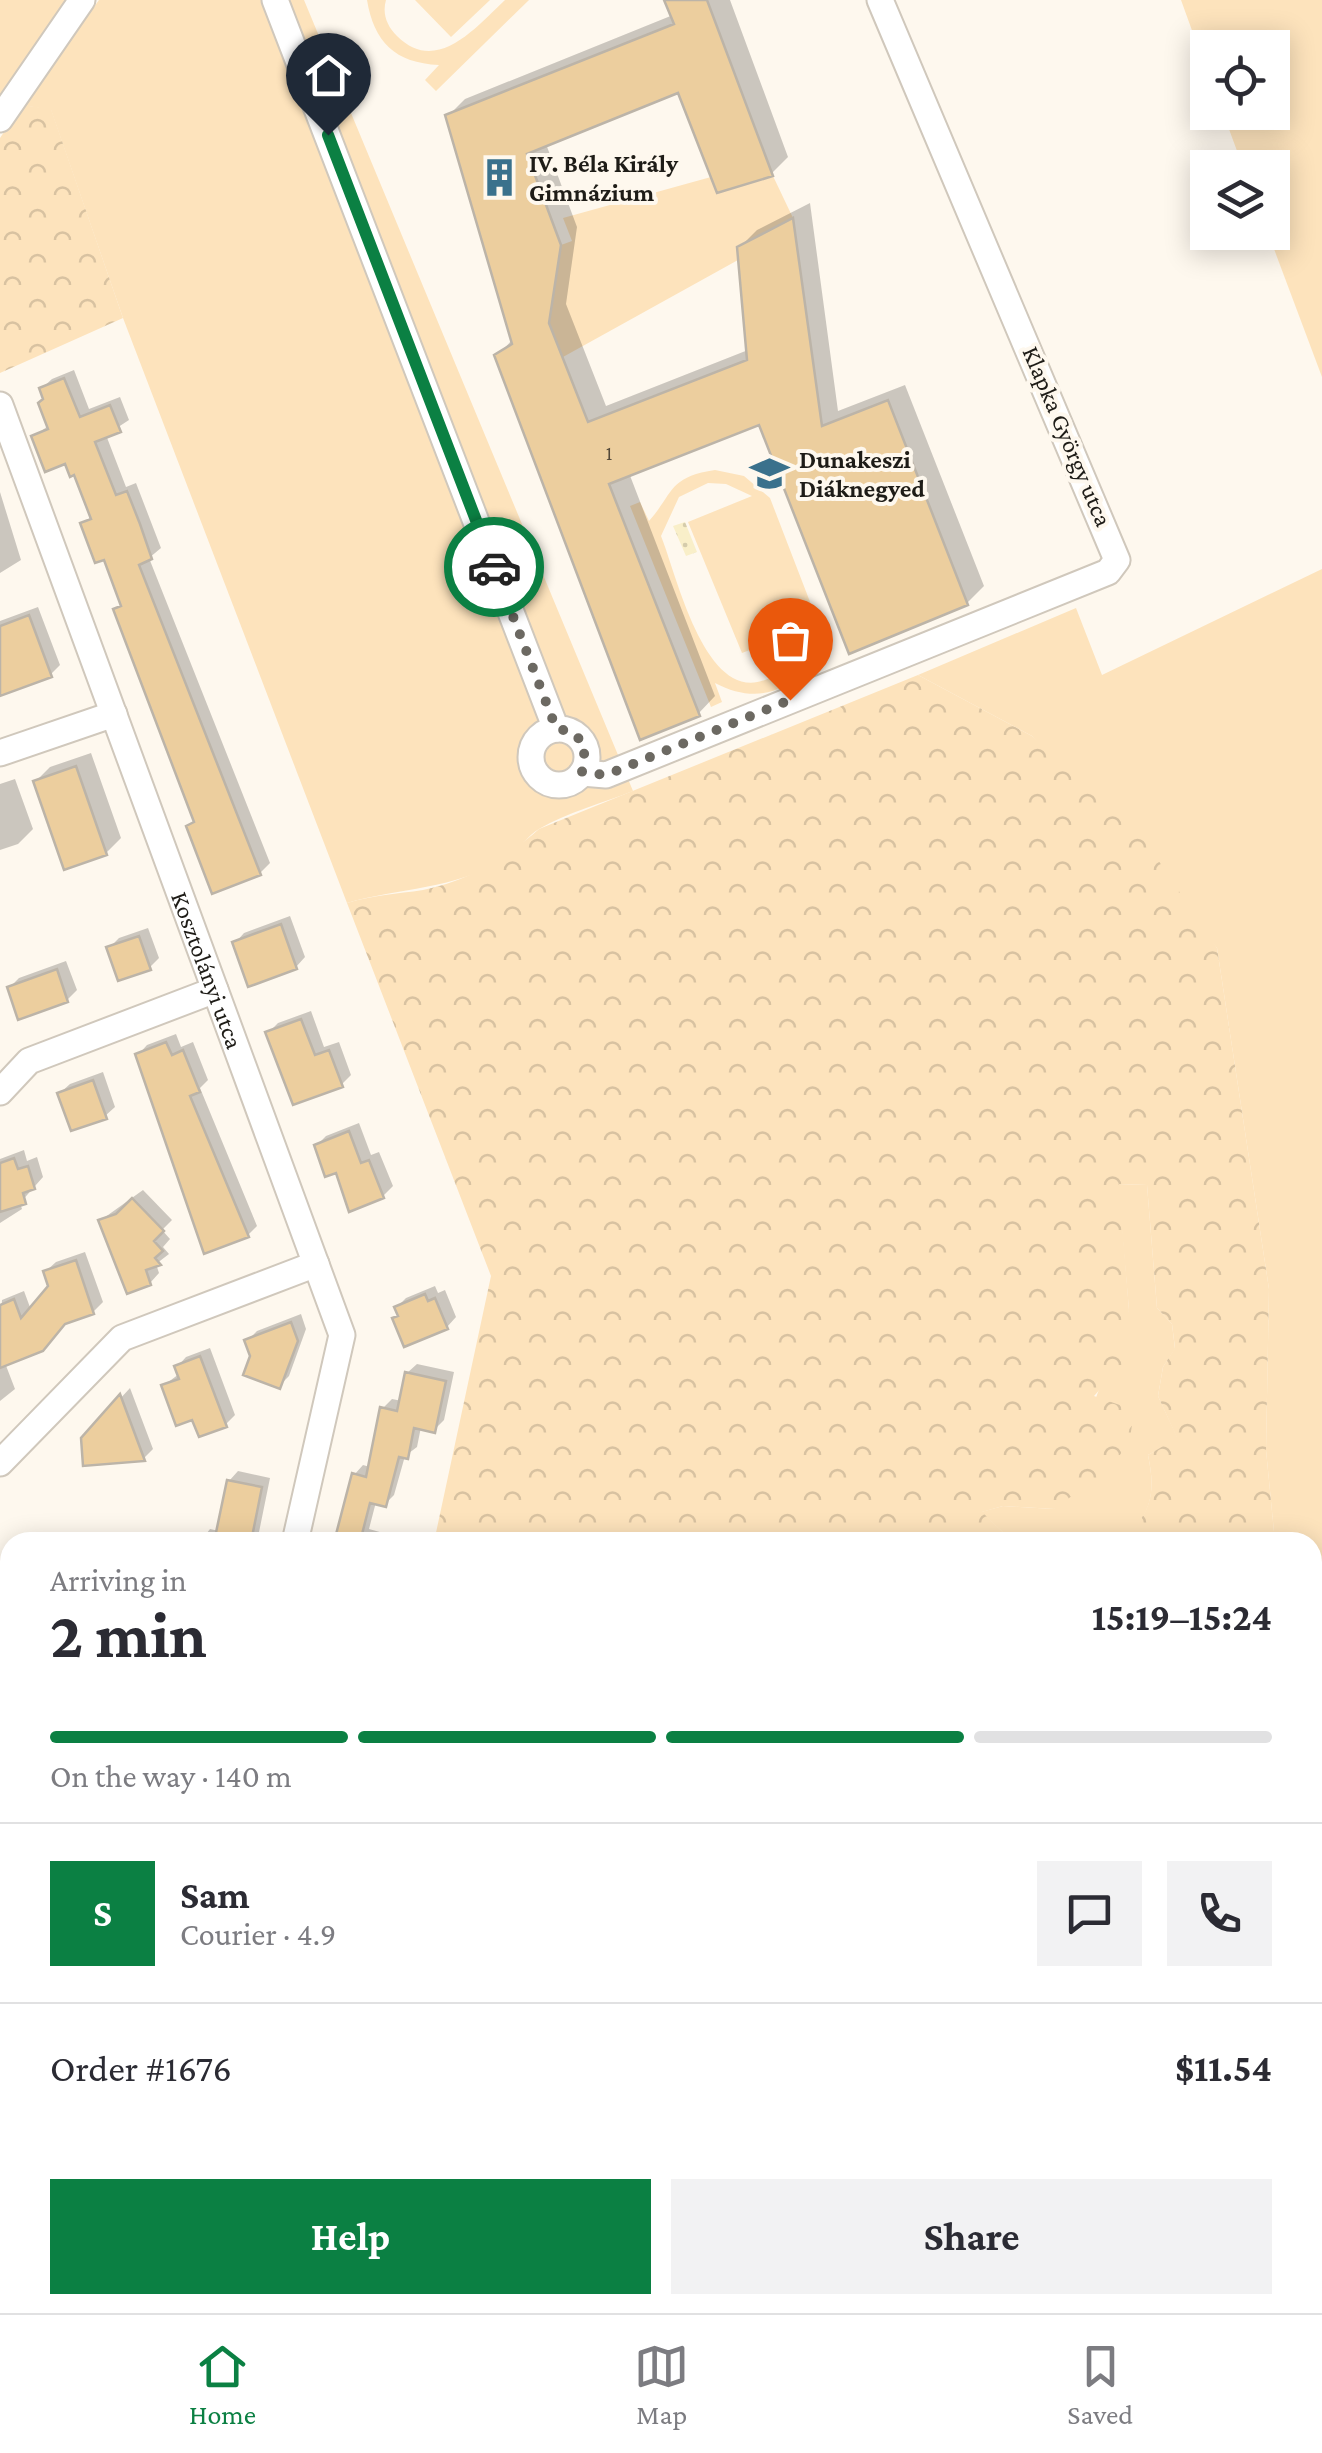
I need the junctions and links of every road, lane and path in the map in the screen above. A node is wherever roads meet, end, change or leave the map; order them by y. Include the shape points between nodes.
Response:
1 (82, 0) edge
2 (275, 0) edge
3 (880, 0) edge
4 (0, 119) edge
5 (0, 405) edge
6 (114, 714) junction
7 (556, 728) junction
8 (0, 753) edge
9 (582, 772) junction
10 (215, 990) junction
11 (0, 1092) edge
12 (316, 1264) junction
13 (0, 1463) edge
14 (297, 1532) edge

1 - 4 street
2 - 7 street
3 - 9 street, Klapka György utca via 1118,560 1108,572 606,775
5 - 6 street, Kosztolányi utca
6 - 8 street
6 - 10 street, Kosztolányi utca
7 - 9 street via 574,733 585,746
7 - 9 street, Klapka György utca via 534,744 534,770 558,785
10 - 11 street via 29,1061
10 - 12 street, Kosztolányi utca
12 - 13 street via 122,1338
12 - 14 street, Kosztolányi utca via 342,1335

